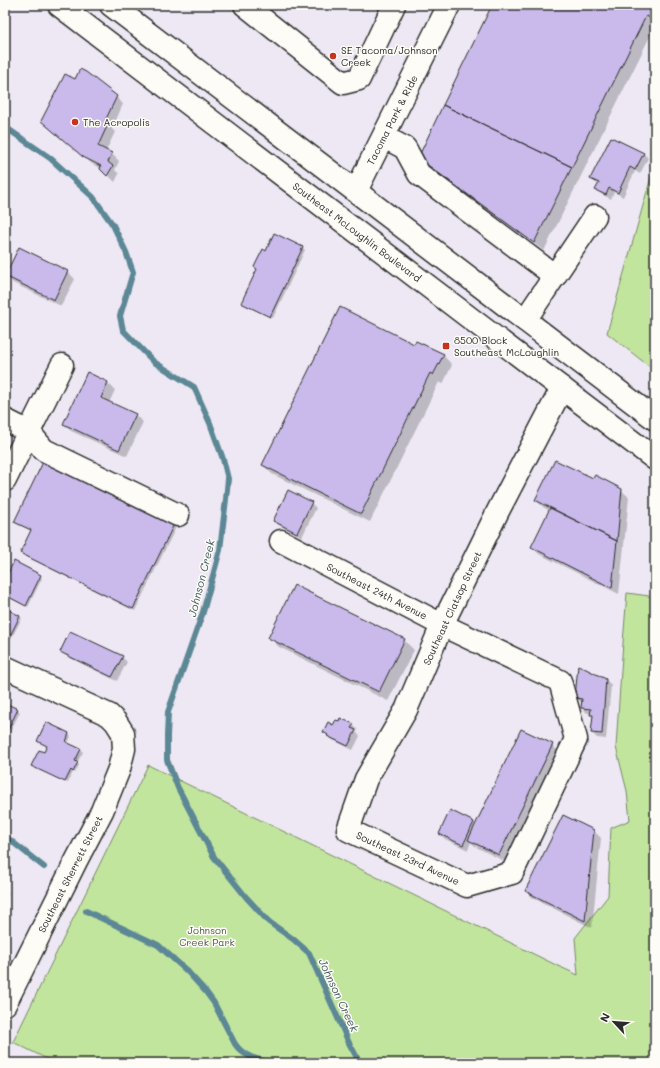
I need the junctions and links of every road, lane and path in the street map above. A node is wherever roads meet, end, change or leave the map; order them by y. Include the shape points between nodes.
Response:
1 (59, 5) edge
2 (111, 5) edge
3 (245, 5) edge
4 (394, 5) edge
5 (449, 5) edge
6 (384, 136) junction
7 (356, 191) junction
8 (595, 216) dead end
9 (555, 276) junction
10 (525, 320) junction
11 (62, 365) dead end
12 (562, 388) junction
13 (655, 419) edge
14 (5, 420) edge
15 (29, 432) junction
16 (655, 460) edge
17 (5, 480) edge
18 (178, 515) dead end
19 (281, 541) dead end
20 (442, 625) junction
21 (5, 667) edge
22 (348, 830) joint
23 (467, 886) joint
24 (5, 1004) edge

1 - 12 main road, Southeast McLoughlin Boulevard
2 - 7 main road
3 - 4 main road via 344,83 359,79
5 - 6 main road, Tacoma Park & Ride
6 - 7 main road, Tacoma Park & Ride
6 - 9 main road via 405,148 419,174
7 - 10 main road
8 - 9 main road
9 - 10 main road
10 - 13 main road
11 - 15 main road
12 - 16 main road, Southeast McLoughlin Boulevard
12 - 20 main road, Southeast Clatsop Street
14 - 15 main road
15 - 17 main road
15 - 18 main road via 44,450
19 - 20 main road, Southeast 24th Avenue
20 - 22 main road, Southeast Clatsop Street via 406,710 366,780
20 - 23 main road, Southeast 24th Avenue via 560,681 576,739 512,872
21 - 24 main road, Southeast Sherrett Street via 108,715 120,727 124,741 119,769 102,811
22 - 23 main road, Southeast 23rd Avenue

